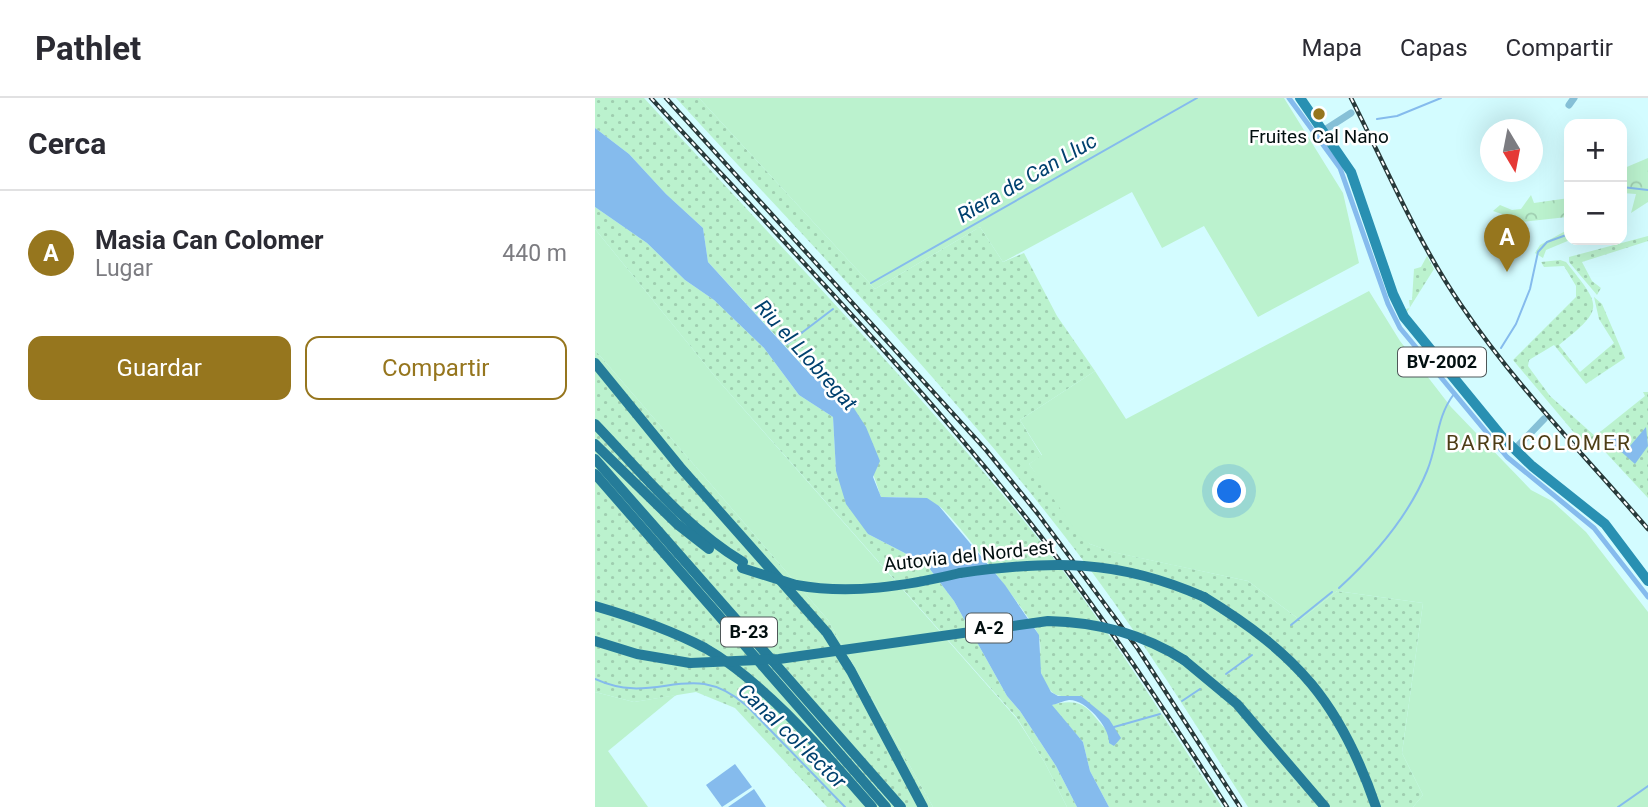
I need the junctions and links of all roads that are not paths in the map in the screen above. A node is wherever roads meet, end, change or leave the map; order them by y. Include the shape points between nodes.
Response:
1 (1300, 98) edge
2 (1574, 98) edge
3 (1569, 105) dead end
4 (1351, 113) dead end
5 (1323, 131) junction
6 (595, 363) edge
7 (1544, 419) dead end
8 (595, 424) edge
9 (595, 444) edge
10 (1514, 450) junction
11 (595, 459) edge
12 (595, 474) edge
13 (742, 565) junction
14 (1648, 582) edge
15 (595, 606) edge
16 (595, 641) edge
17 (872, 807) edge
18 (886, 807) edge
19 (901, 807) edge
20 (923, 807) edge
21 (1325, 807) edge
22 (1376, 807) edge

1 - 5 main road, BV-2002
2 - 3 street
4 - 5 street
5 - 10 main road, BV-2002 via 1353,178 1401,312
6 - 20 highway via 827,634
7 - 10 street
8 - 13 highway, Autovia del Nord-est via 683,517
9 - 13 highway via 677,524 711,550
10 - 14 main road, BV-2002 via 1605,524
11 - 19 highway, B-23
12 - 18 highway, B-23
13 - 22 highway, Autovia del Nord-est, bridge via 827,587 1040,563 1100,565 1144,574 1204,597 1271,641 1322,695 1355,752
15 - 17 highway via 685,638 736,669
16 - 21 highway, A-2, bridge via 690,663 779,659 1048,621 1122,631 1184,660 1237,704

